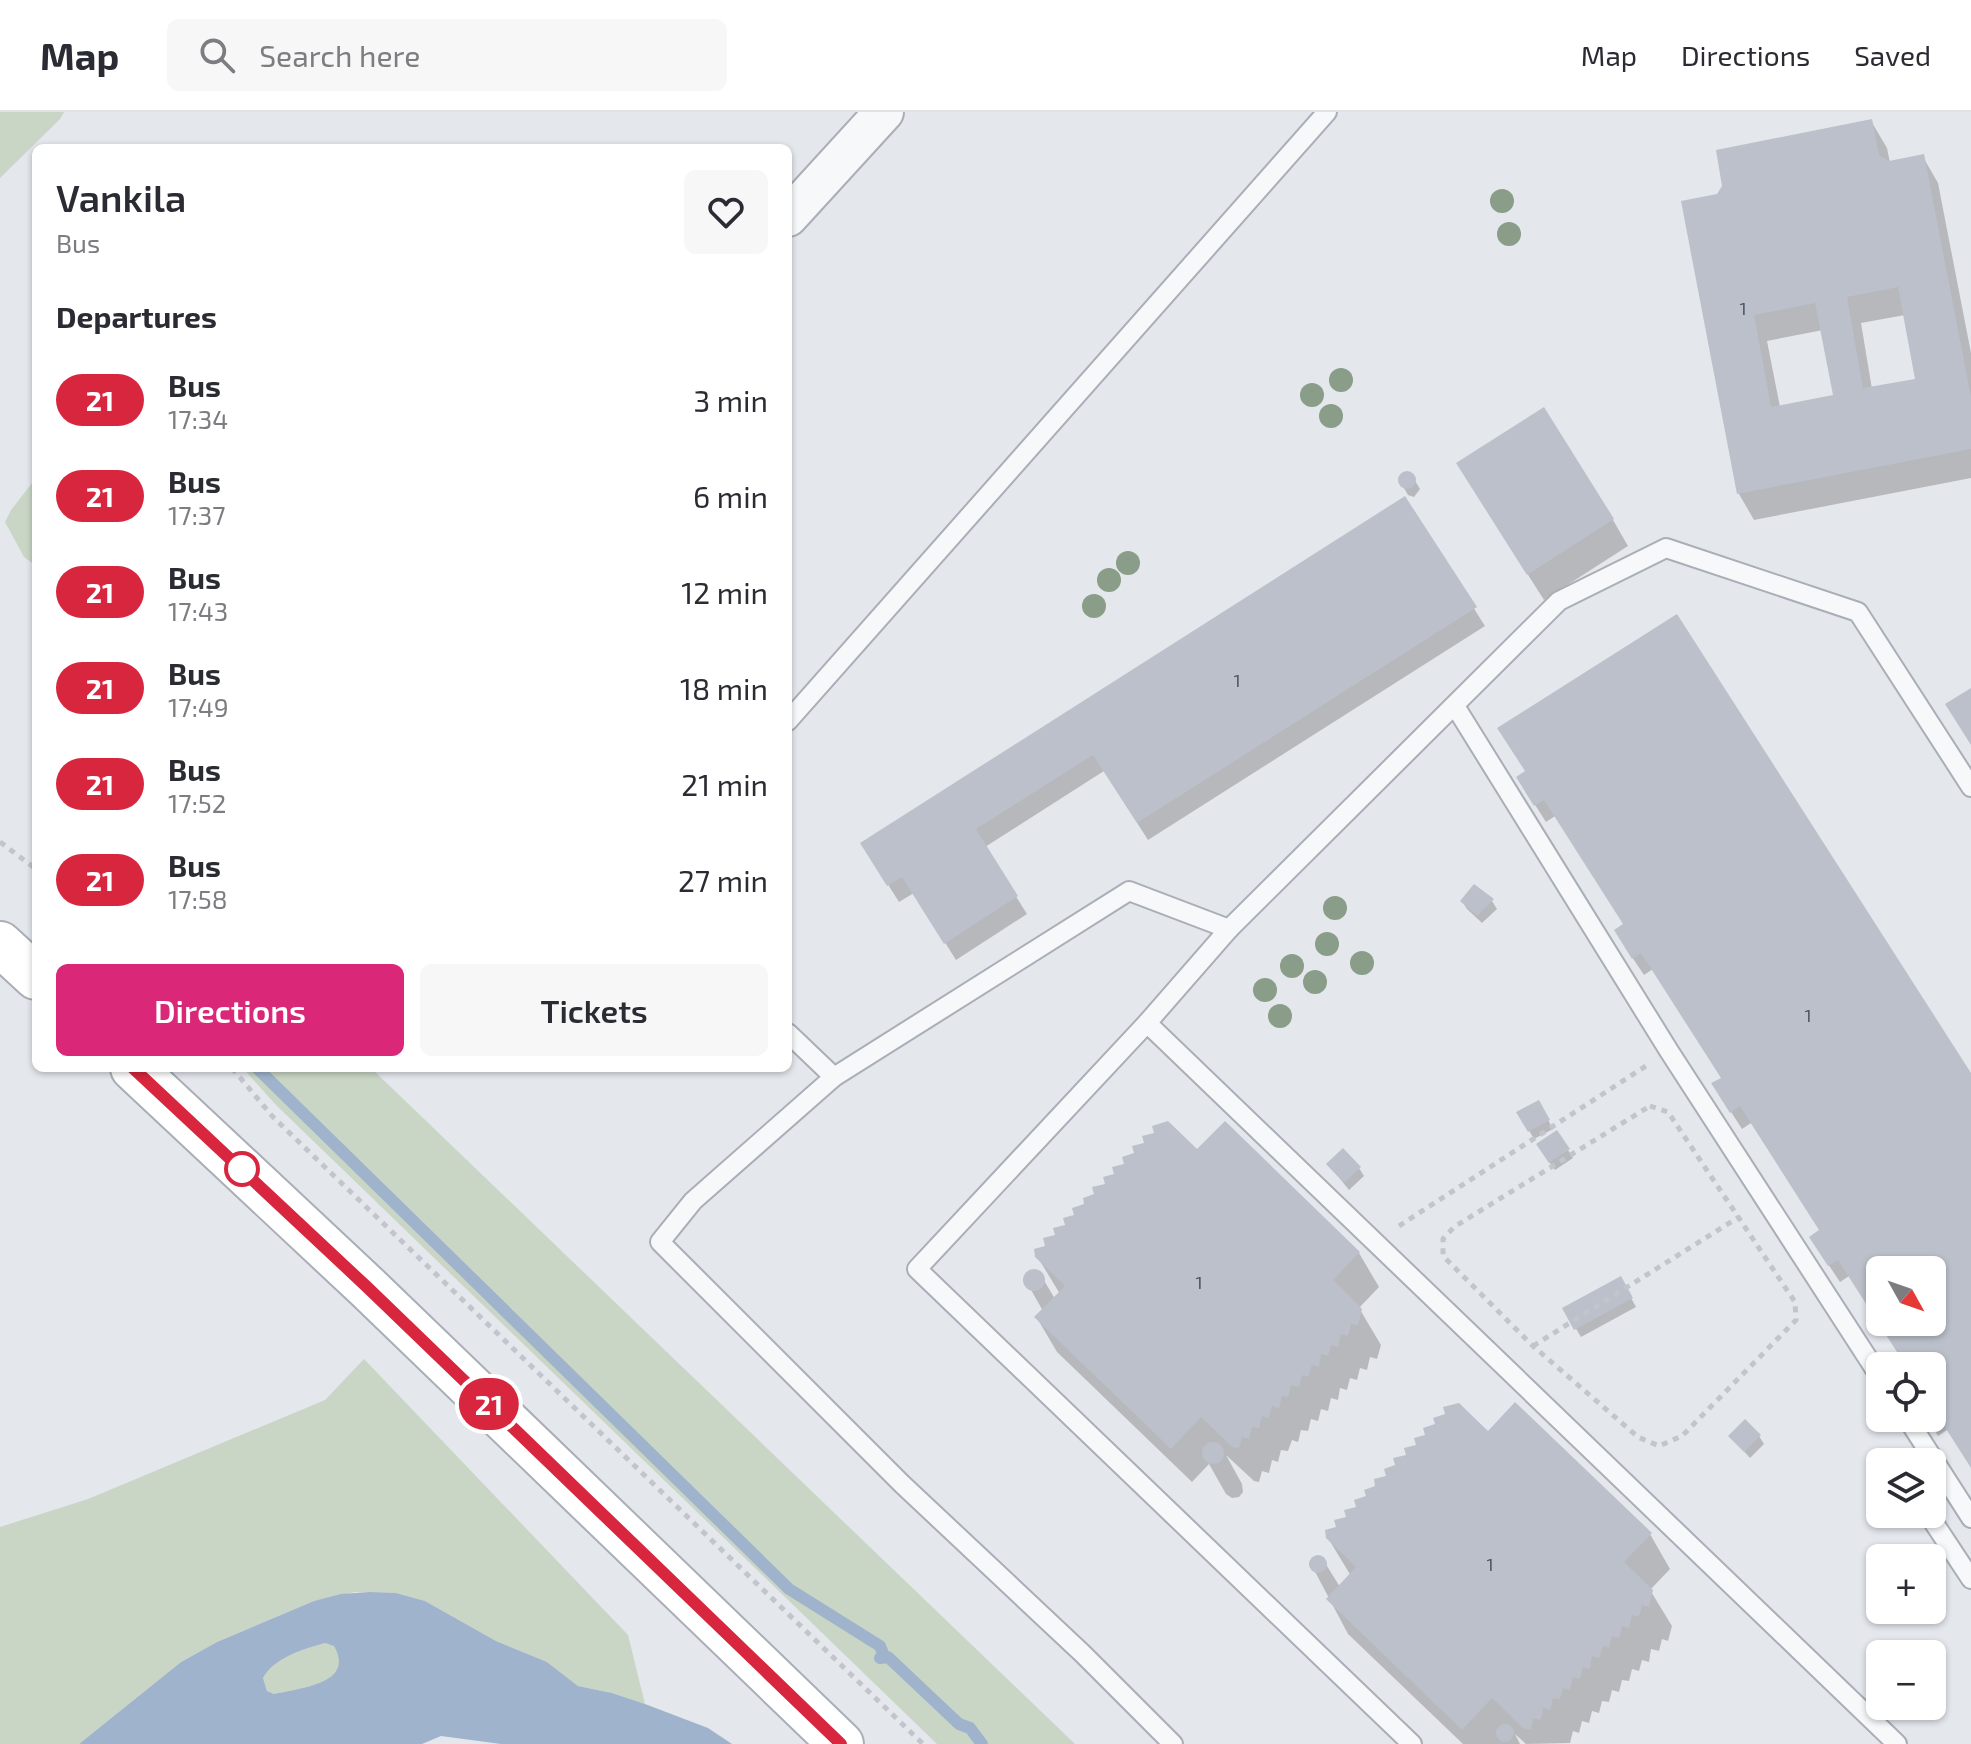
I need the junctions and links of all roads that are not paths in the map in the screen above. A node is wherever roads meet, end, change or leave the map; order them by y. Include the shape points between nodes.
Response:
1 (884, 112) edge
2 (1327, 112) edge
3 (792, 213) edge
4 (1455, 706) junction
5 (792, 716) edge
6 (1971, 787) edge
7 (1229, 929) junction
8 (0, 944) edge
9 (32, 973) edge
10 (1147, 1023) junction
11 (792, 1037) edge
12 (137, 1072) edge
13 (834, 1077) junction
14 (1866, 1355) edge
15 (1916, 1432) edge
16 (1971, 1518) edge
17 (1937, 1528) edge
18 (1971, 1579) edge
19 (841, 1744) edge
20 (1173, 1744) edge
21 (1412, 1744) edge
22 (1897, 1744) edge

1 - 3 street
2 - 5 lane
4 - 6 lane via 1559,601 1666,548 1858,612
4 - 7 lane
4 - 14 lane
7 - 10 lane
7 - 13 lane via 1129,891
8 - 9 street
10 - 21 lane via 917,1269
10 - 22 lane
11 - 13 lane
12 - 19 street via 379,1297
13 - 20 lane via 693,1201 660,1242
15 - 16 lane
17 - 18 lane

